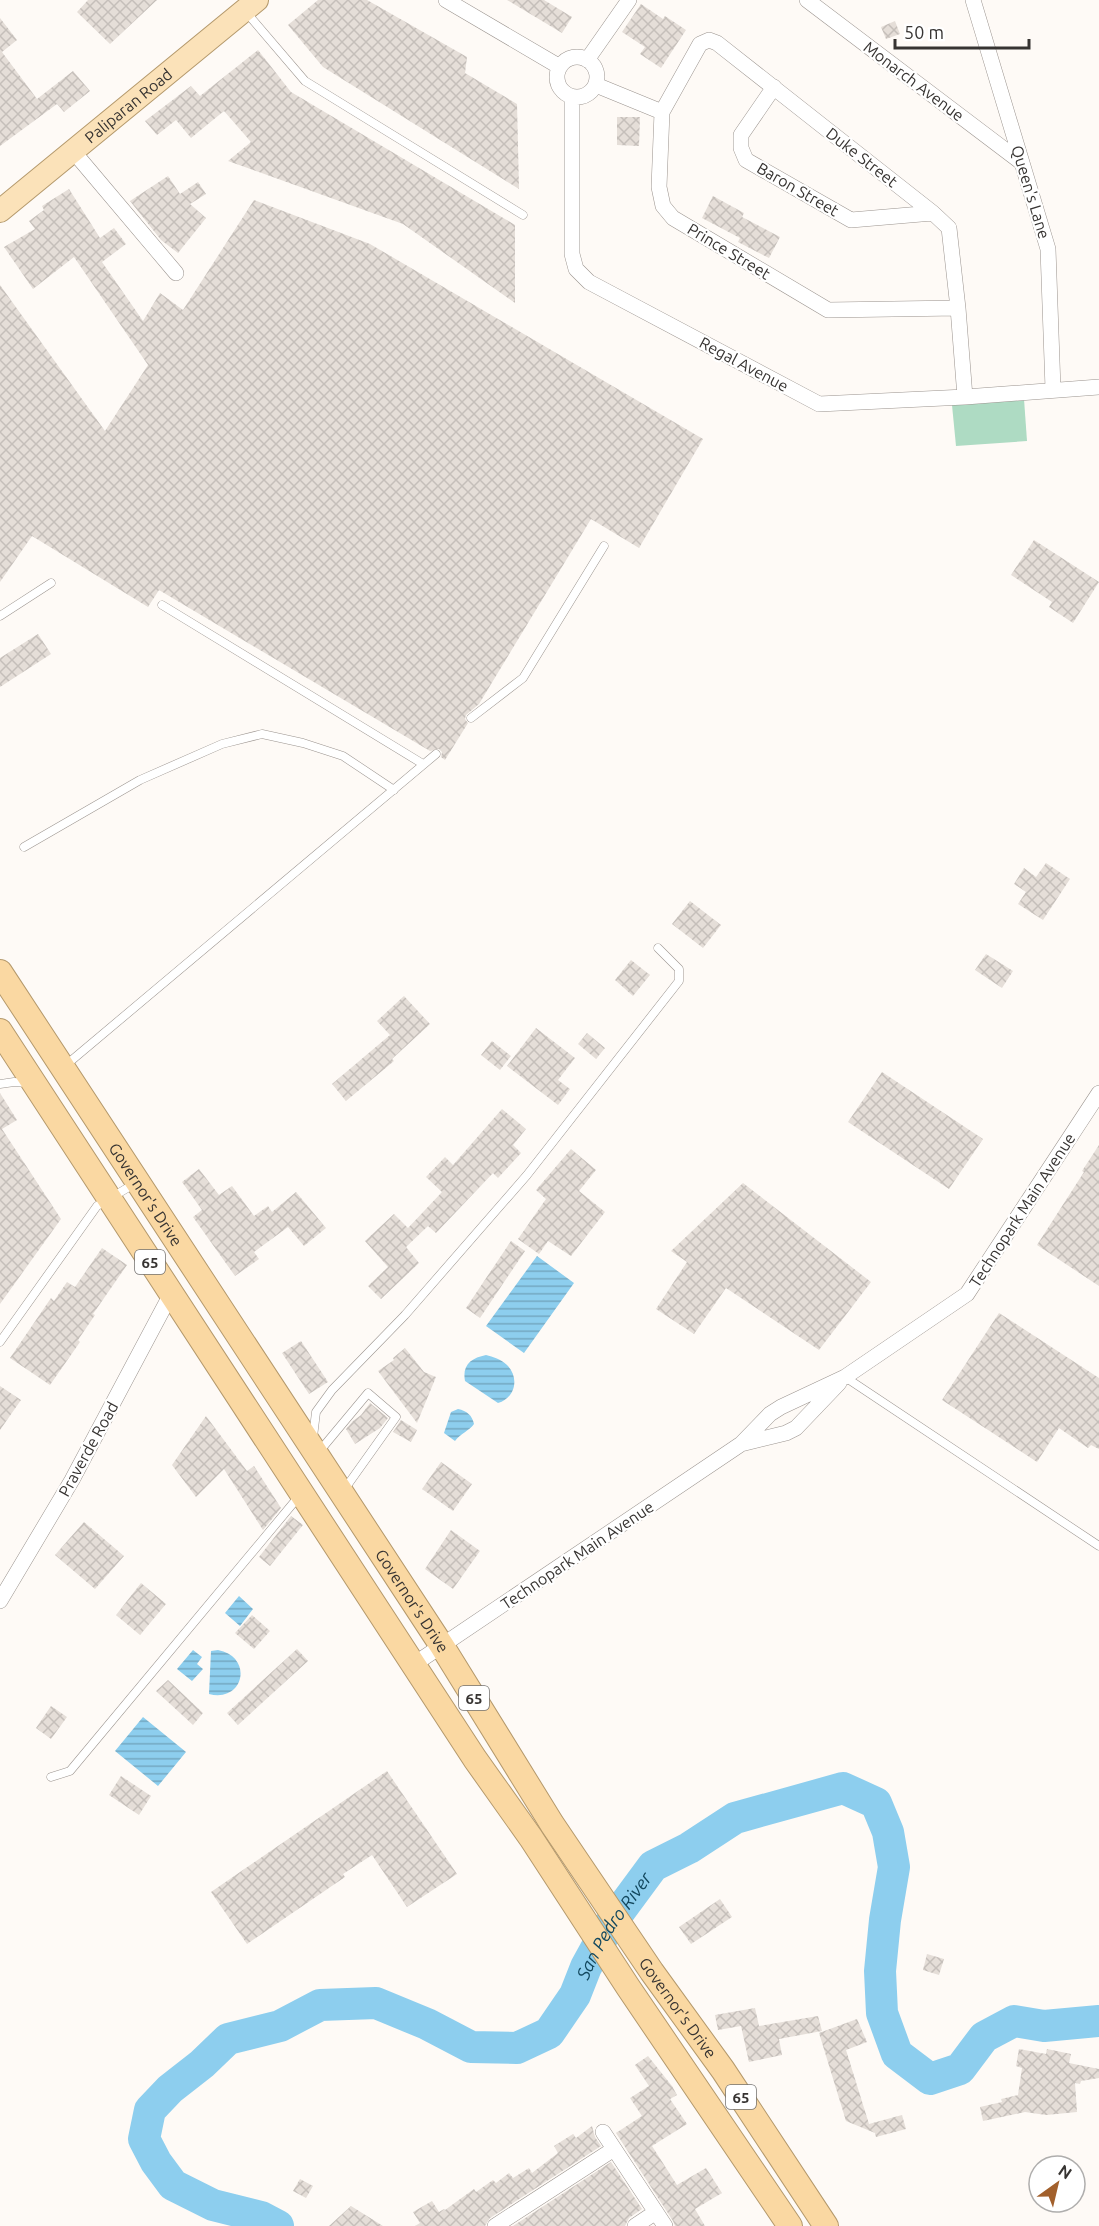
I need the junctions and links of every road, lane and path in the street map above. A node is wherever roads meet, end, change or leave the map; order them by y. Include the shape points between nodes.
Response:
1 (627, 0) edge
2 (973, 0) edge
3 (449, 2) edge
4 (814, 2) edge
5 (251, 5) edge
6 (587, 60) junction
7 (560, 67) junction
8 (596, 85) junction
9 (774, 87) junction
10 (572, 97) junction
11 (662, 112) junction
12 (73, 151) junction
13 (1021, 162) junction
14 (0, 211) edge
15 (933, 213) junction
16 (523, 215) dead end
17 (176, 273) dead end
18 (958, 308) junction
19 (1099, 387) edge
20 (1053, 389) junction
21 (965, 397) junction
22 (604, 546) dead end
23 (51, 583) dead end
24 (162, 605) dead end
25 (0, 616) edge
26 (471, 718) dead end
27 (436, 754) dead end
28 (423, 764) junction
29 (394, 790) junction
30 (24, 847) dead end
31 (658, 948) dead end
32 (6, 986) edge
33 (0, 1031) edge
34 (63, 1068) junction
35 (34, 1083) junction
36 (0, 1084) edge
37 (1099, 1094) edge
38 (137, 1181) junction
39 (109, 1198) junction
40 (171, 1294) junction
41 (0, 1342) edge
42 (845, 1377) junction
43 (741, 1444) junction
44 (314, 1451) junction
45 (301, 1493) junction
46 (342, 1494) junction
47 (1099, 1546) edge
48 (0, 1601) edge
49 (442, 1646) junction
50 (413, 1665) junction
51 (51, 1777) dead end
52 (603, 2132) dead end
53 (614, 2149) junction
54 (656, 2212) junction
55 (495, 2226) edge
56 (635, 2226) edge
57 (665, 2226) edge
58 (790, 2226) edge
59 (826, 2226) edge

1 - 6 street
2 - 13 street, Queen's Lane
3 - 7 street
4 - 13 street, Monarch Avenue
5 - 12 main road, Paliparan Road
5 - 16 lane via 305,81
6 - 7 street via 575,57
6 - 8 street via 597,74
7 - 10 street via 560,88
8 - 10 street via 586,95
8 - 11 street
9 - 11 street, Duke Street via 709,40 700,44
9 - 15 street, Duke Street
9 - 15 street, Baron Street via 741,135 746,160 851,220
10 - 21 street, Regal Avenue via 572,254 576,269 589,282 819,404
11 - 18 street, Prince Street via 659,187 663,206 674,218 828,310
12 - 14 main road, Paliparan Road
12 - 17 street
13 - 20 street, Queen's Lane via 1048,249
15 - 18 street, Duke Street via 949,228
18 - 21 street, Duke Street
19 - 20 street, Regal Avenue
20 - 21 street, Regal Avenue
22 - 26 lane via 524,678
23 - 25 lane
24 - 28 lane
27 - 28 lane
28 - 29 lane
29 - 30 lane via 343,756 262,734 222,744 140,780
29 - 34 lane
31 - 44 lane via 679,969 679,981 527,1175 405,1315 332,1390 316,1412
32 - 34 highway, Governor's Drive / 65
33 - 35 highway, Governor's Drive / 65
34 - 38 highway, Governor's Drive / 65
35 - 36 lane
35 - 39 highway, Governor's Drive / 65
37 - 42 street, Technopark Main Avenue via 967,1294
38 - 39 lane
38 - 44 highway, Governor's Drive / 65
39 - 40 highway, Governor's Drive / 65
39 - 41 lane via 97,1206
40 - 45 highway, Governor's Drive / 65
40 - 48 street, Praverde Road via 72,1480
42 - 43 street, Technopark Main Avenue via 770,1414
42 - 43 street, Technopark Main Avenue via 796,1428
42 - 47 lane
43 - 49 street, Technopark Main Avenue
44 - 46 highway, Governor's Drive / 65
44 - 46 lane via 368,1393 396,1417
45 - 50 highway, Governor's Drive / 65
45 - 51 lane via 70,1771
46 - 49 highway, Governor's Drive / 65
49 - 50 street, Technopark Main Avenue
49 - 59 highway, Governor's Drive / 65 via 552,1824
50 - 58 highway, Governor's Drive / 65
52 - 53 street
53 - 54 street
53 - 55 street
54 - 56 street
54 - 57 street

